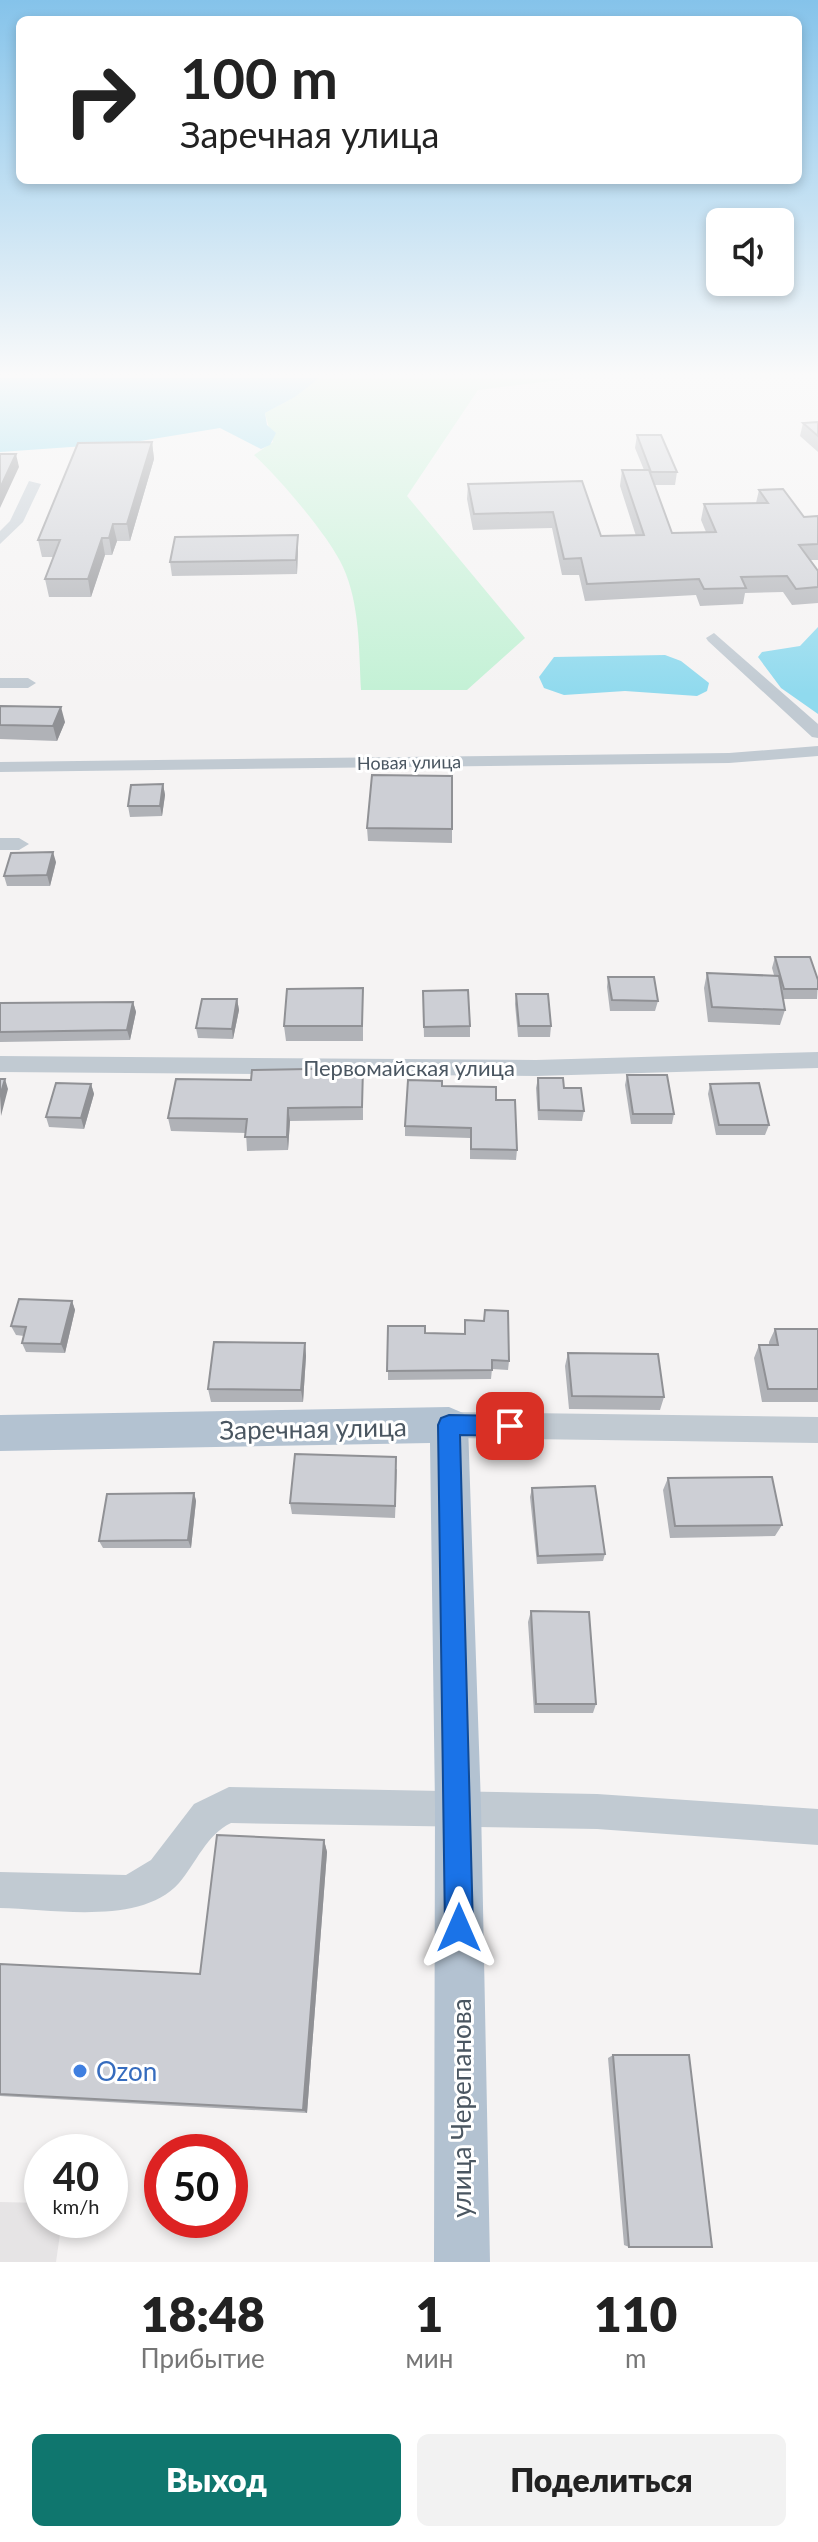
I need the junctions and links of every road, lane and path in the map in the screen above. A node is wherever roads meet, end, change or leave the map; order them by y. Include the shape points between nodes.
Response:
1 (34, 484) dead end
2 (0, 540) edge
3 (714, 638) dead end
4 (0, 683) edge
5 (28, 683) dead end
6 (818, 733) edge
7 (818, 751) edge
8 (0, 767) edge
9 (818, 1060) edge
10 (0, 1064) edge
11 (449, 1425) junction
12 (818, 1430) edge
13 (0, 1433) edge
14 (458, 1806) junction
15 (818, 1827) edge
16 (0, 1890) edge
17 (462, 2262) edge

1 - 2 street via 16,522
3 - 6 street
4 - 5 street
7 - 8 street, Новая улица via 729,758
9 - 10 street, Первомайская улица via 536,1068
11 - 12 street, Заречная улица
11 - 13 main road, Заречная улица
11 - 14 main road, улица Черепанова
14 - 15 street
14 - 16 street via 229,1805 206,1816 164,1873 130,1893
14 - 17 main road, улица Черепанова

